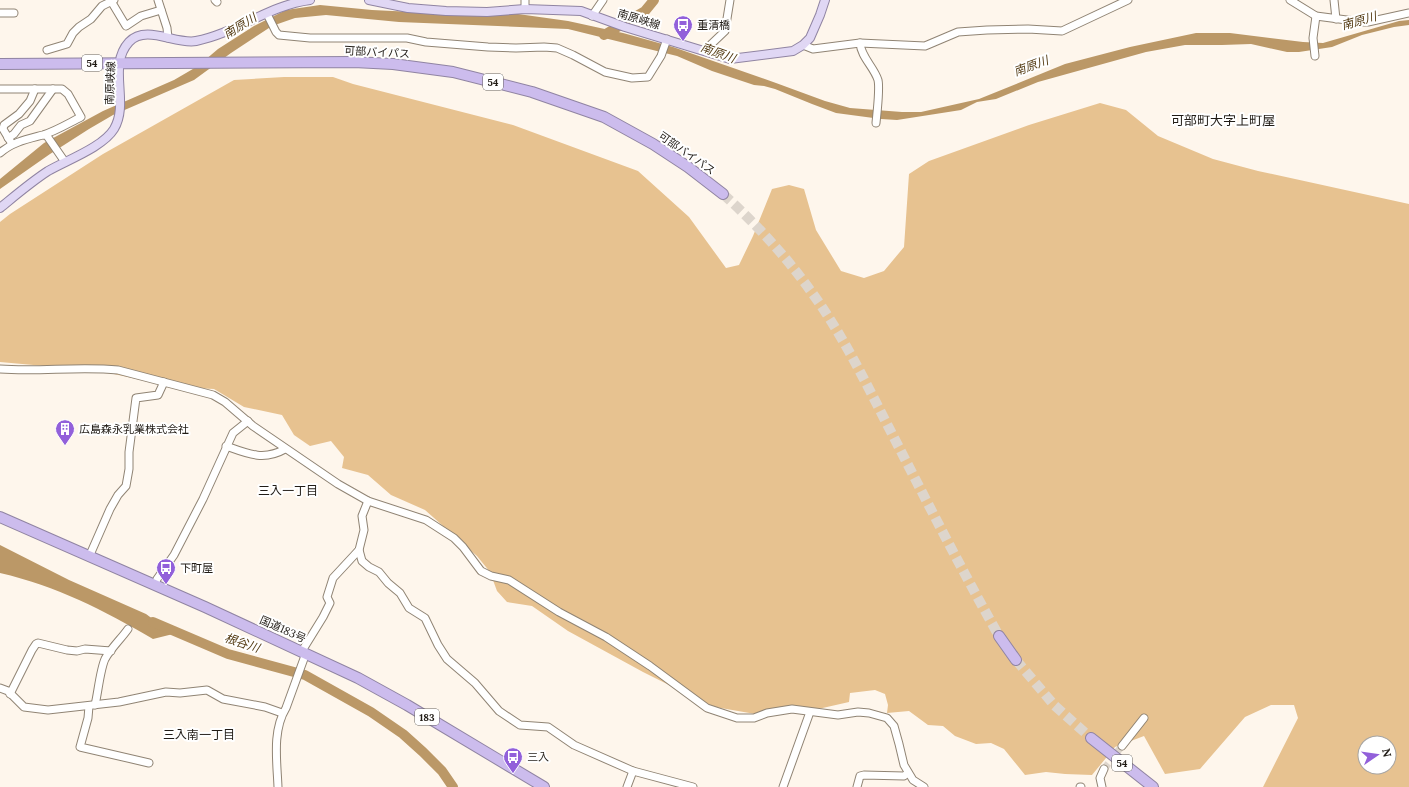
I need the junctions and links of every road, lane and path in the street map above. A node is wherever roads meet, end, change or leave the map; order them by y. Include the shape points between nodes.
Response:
1 (158, 0) edge
2 (310, 0) edge
3 (369, 0) edge
4 (525, 0) edge
5 (603, 0) edge
6 (730, 0) edge
7 (825, 0) edge
8 (1128, 0) edge
9 (1290, 0) edge
10 (1334, 0) edge
11 (112, 1) edge
12 (300, 1) edge
13 (525, 9) junction
14 (161, 10) junction
15 (0, 13) edge
16 (14, 13) dead end
17 (1409, 13) edge
18 (268, 15) junction
19 (592, 16) junction
20 (1316, 16) junction
21 (1336, 19) junction
22 (168, 38) junction
23 (666, 41) junction
24 (860, 43) junction
25 (803, 45) junction
26 (47, 50) dead end
27 (704, 51) junction
28 (1315, 56) dead end
29 (0, 64) edge
30 (119, 64) junction
31 (0, 89) edge
32 (35, 89) junction
33 (53, 89) junction
34 (876, 123) dead end
35 (47, 137) junction
36 (8, 138) junction
37 (12, 144) junction
38 (0, 153) edge
39 (65, 162) junction
40 (723, 194) tunnel mouth
41 (0, 208) edge
42 (0, 369) edge
43 (164, 382) junction
44 (248, 421) junction
45 (226, 446) junction
46 (286, 449) junction
47 (368, 501) junction
48 (0, 517) edge
49 (359, 550) junction
50 (89, 557) junction
51 (155, 585) junction
52 (128, 629) dead end
53 (999, 636) tunnel mouth
54 (111, 651) junction
55 (304, 652) junction
56 (1016, 660) tunnel mouth
57 (0, 688) edge
58 (10, 694) junction
59 (92, 706) junction
60 (284, 710) junction
61 (810, 712) junction
62 (1144, 718) dead end
63 (1091, 738) tunnel mouth
64 (1122, 746) tunnel mouth
65 (149, 763) dead end
66 (1104, 769) tunnel mouth
67 (633, 771) junction
68 (908, 773) junction
69 (278, 787) edge
70 (544, 787) edge
71 (627, 787) edge
72 (692, 787) edge
73 (783, 787) edge
74 (857, 787) edge
75 (923, 787) edge
76 (1102, 787) edge
77 (1153, 787) edge

1 - 14 street
2 - 12 main road, 南原峡線
3 - 13 main road, 南原峡線 via 408,8 446,11 487,12
4 - 13 street
5 - 19 street
6 - 27 street via 725,31
7 - 25 main road via 810,38
8 - 24 street via 1062,31 1028,29 958,32 925,46
9 - 20 street
10 - 21 street
11 - 14 street via 126,26 141,16
11 - 26 street via 102,6 91,19 79,27 67,44
12 - 18 main road, 南原峡線
13 - 19 main road, 南原峡線 via 581,11
14 - 22 street
15 - 16 street
17 - 21 street via 1368,22
18 - 22 main road, 南原峡線 via 217,36 194,41
18 - 23 street via 279,35 310,38 395,37 488,47 557,48 605,72 632,78 648,77 661,56
19 - 23 main road, 南原峡線
20 - 21 street
20 - 28 street via 1312,38
22 - 30 main road, 南原峡線 via 147,34 136,36 124,50
23 - 27 main road, 南原峡線
24 - 25 street via 813,49
24 - 34 street via 878,80
25 - 27 main road, 南原峡線 via 793,50 730,59
29 - 30 highway, 可部バイパス / 54
30 - 39 main road, 南原峡線 via 121,100 118,122 108,137
30 - 40 highway, 可部バイパス / 54 via 354,62 453,72 532,92 604,117 653,144
31 - 32 street
32 - 33 street
32 - 36 street via 30,101 19,114 4,125 3,129
33 - 35 street via 62,89 68,94 81,117
33 - 36 street via 30,121 21,125
35 - 37 street via 32,137
35 - 39 street
36 - 37 street
37 - 38 street
39 - 41 main road, 南原峡線 via 35,180
42 - 43 street via 118,370
43 - 44 street via 213,395
43 - 50 street via 158,395 136,398 126,486 110,510
44 - 45 street via 233,433
44 - 46 street
45 - 46 street via 260,456 272,455
45 - 51 street via 203,499
46 - 47 street
47 - 49 street via 362,516 364,530
47 - 61 street via 426,520 454,538 481,571 509,580 559,612 606,637 707,708 737,718 754,718 766,713 792,709
48 - 50 highway, 国道183号 / 183
49 - 55 street via 333,578 327,597 330,603
49 - 67 street via 362,561 379,572 400,594 409,608 425,618 447,659 475,683 498,711 520,725 548,727 574,745
50 - 51 highway, 国道183号 / 183
51 - 55 highway, 国道183号 / 183
52 - 54 street
53 - 56 highway
54 - 58 street via 67,650 38,643
54 - 59 street via 104,661
55 - 60 street
55 - 70 highway, 国道183号 / 183 via 407,705
57 - 58 street
58 - 59 street via 24,707 48,710
59 - 60 street via 166,692 206,690 223,699
59 - 65 street via 80,747
60 - 69 street via 278,728 276,749
61 - 68 street via 858,712 887,718 894,726
61 - 73 street
62 - 64 street
63 - 77 highway, 54
66 - 76 street via 1100,778
67 - 71 street
67 - 72 street
68 - 74 street via 904,776 860,776
68 - 75 street

